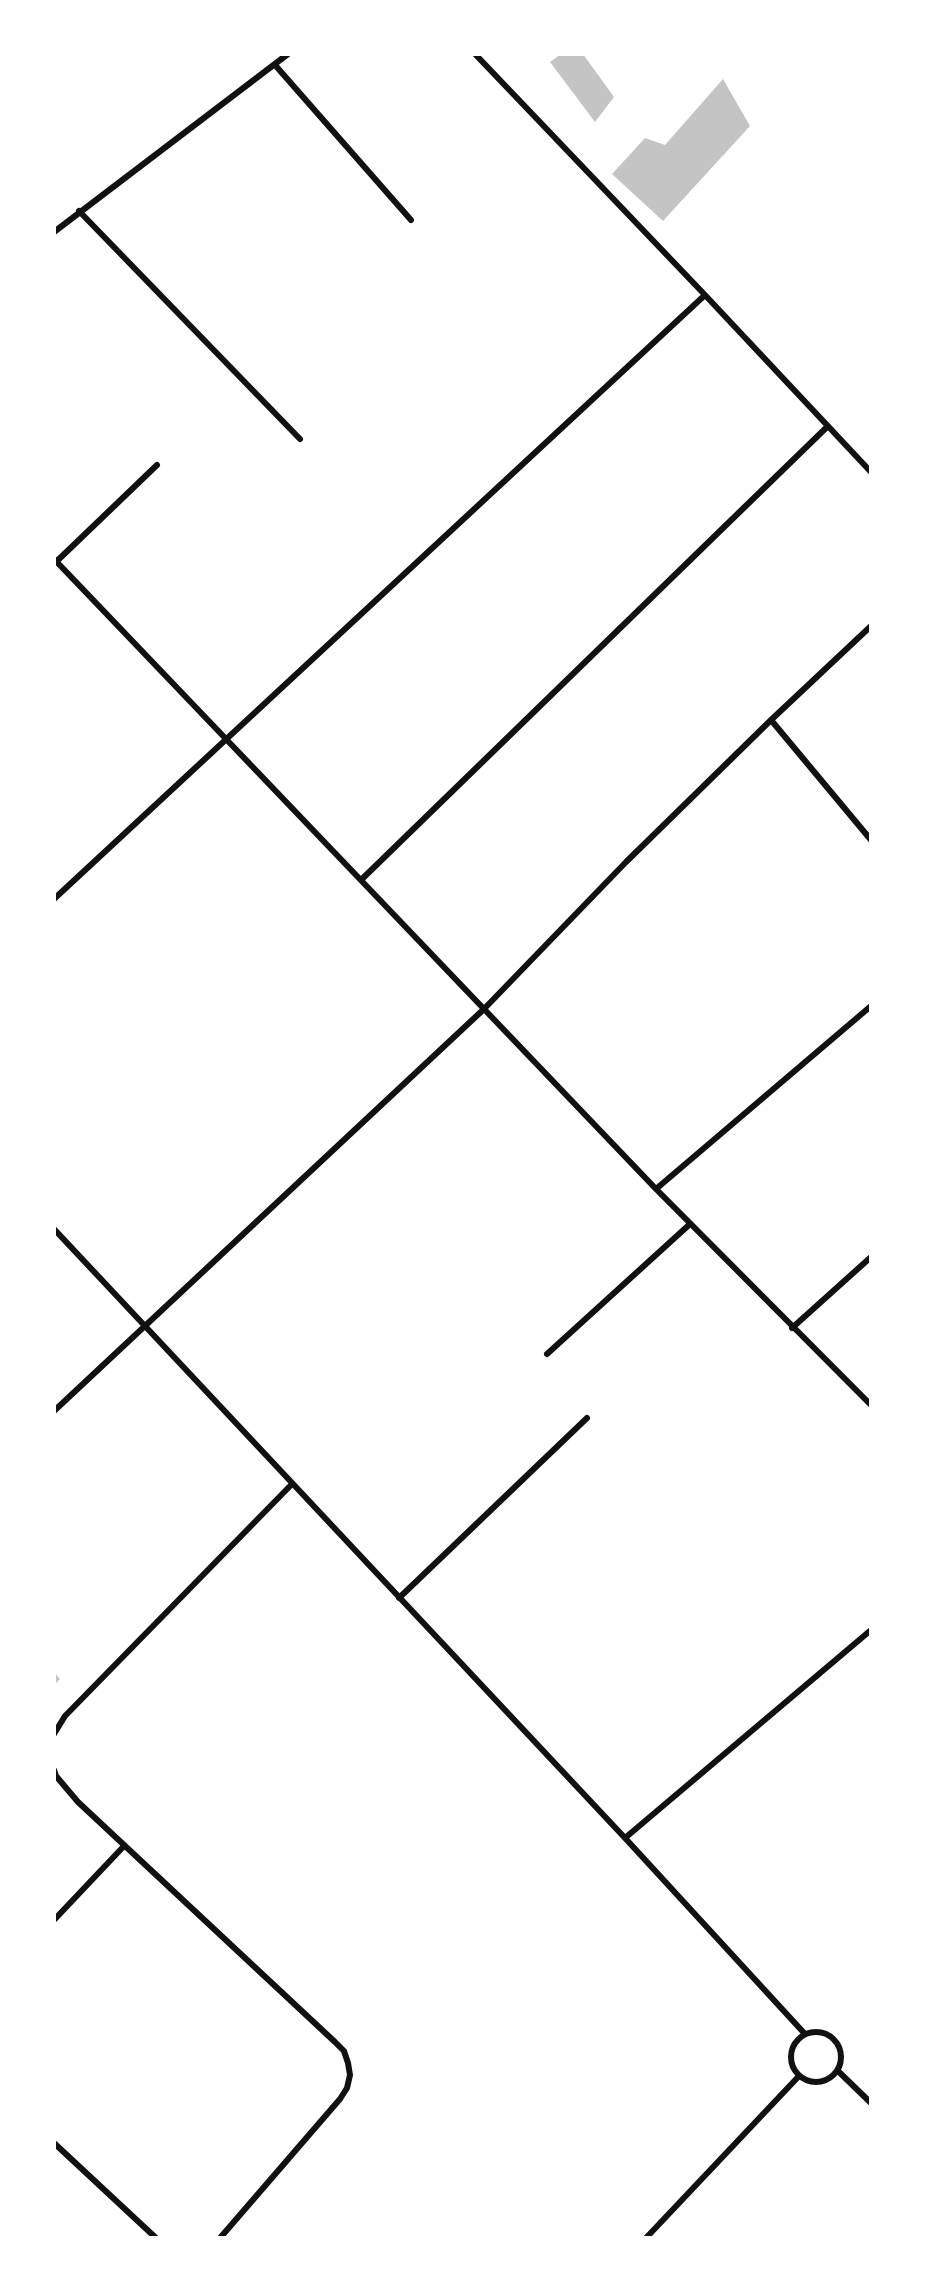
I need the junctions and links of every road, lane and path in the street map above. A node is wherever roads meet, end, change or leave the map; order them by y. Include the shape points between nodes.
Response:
1 (288, 54) edge
2 (475, 54) edge
3 (275, 65) junction
4 (79, 211) junction
5 (411, 220) dead end
6 (54, 232) edge
7 (705, 295) junction
8 (828, 426) junction
9 (300, 439) dead end
10 (157, 465) dead end
11 (871, 472) edge
12 (55, 560) edge
13 (871, 627) edge
14 (771, 720) junction
15 (228, 740) junction
16 (871, 840) edge
17 (362, 879) junction
18 (54, 899) edge
19 (871, 1006) edge
20 (484, 1009) junction
21 (656, 1189) junction
22 (690, 1224) junction
23 (54, 1229) edge
24 (871, 1257) edge
25 (145, 1326) junction
26 (792, 1328) junction
27 (548, 1354) dead end
28 (871, 1405) edge
29 (54, 1411) edge
30 (586, 1418) dead end
31 (292, 1484) junction
32 (399, 1598) junction
33 (871, 1630) edge
34 (54, 1734) edge
35 (54, 1770) edge
36 (625, 1838) junction
37 (124, 1846) junction
38 (54, 1920) edge
39 (805, 2034) junction
40 (838, 2071) junction
41 (798, 2076) junction
42 (871, 2103) edge
43 (54, 2143) edge
44 (156, 2238) edge
45 (220, 2238) edge
46 (646, 2238) edge

1 - 3 street
2 - 7 street
3 - 4 street
3 - 5 street
4 - 6 street
4 - 9 street
7 - 8 street
7 - 15 street
8 - 11 street
8 - 17 street
10 - 12 street
12 - 15 street
13 - 14 street
14 - 16 street
14 - 20 street
15 - 17 street
15 - 18 street
17 - 20 street
19 - 21 street
20 - 21 street
20 - 25 street
21 - 22 street
22 - 26 street
22 - 27 street
23 - 25 street
24 - 26 street
25 - 29 street
25 - 31 street
26 - 28 street
30 - 32 street
31 - 32 street
31 - 34 street via 65,1716
32 - 36 street
33 - 36 street
35 - 37 street via 78,1803
36 - 39 street
37 - 38 street
37 - 45 street via 335,2042 348,2063 348,2082 340,2099
39 - 40 street via 819,2032 833,2038 841,2049
39 - 41 street via 791,2053
40 - 41 street via 824,2082 806,2081
40 - 42 street
41 - 46 street
43 - 44 street

